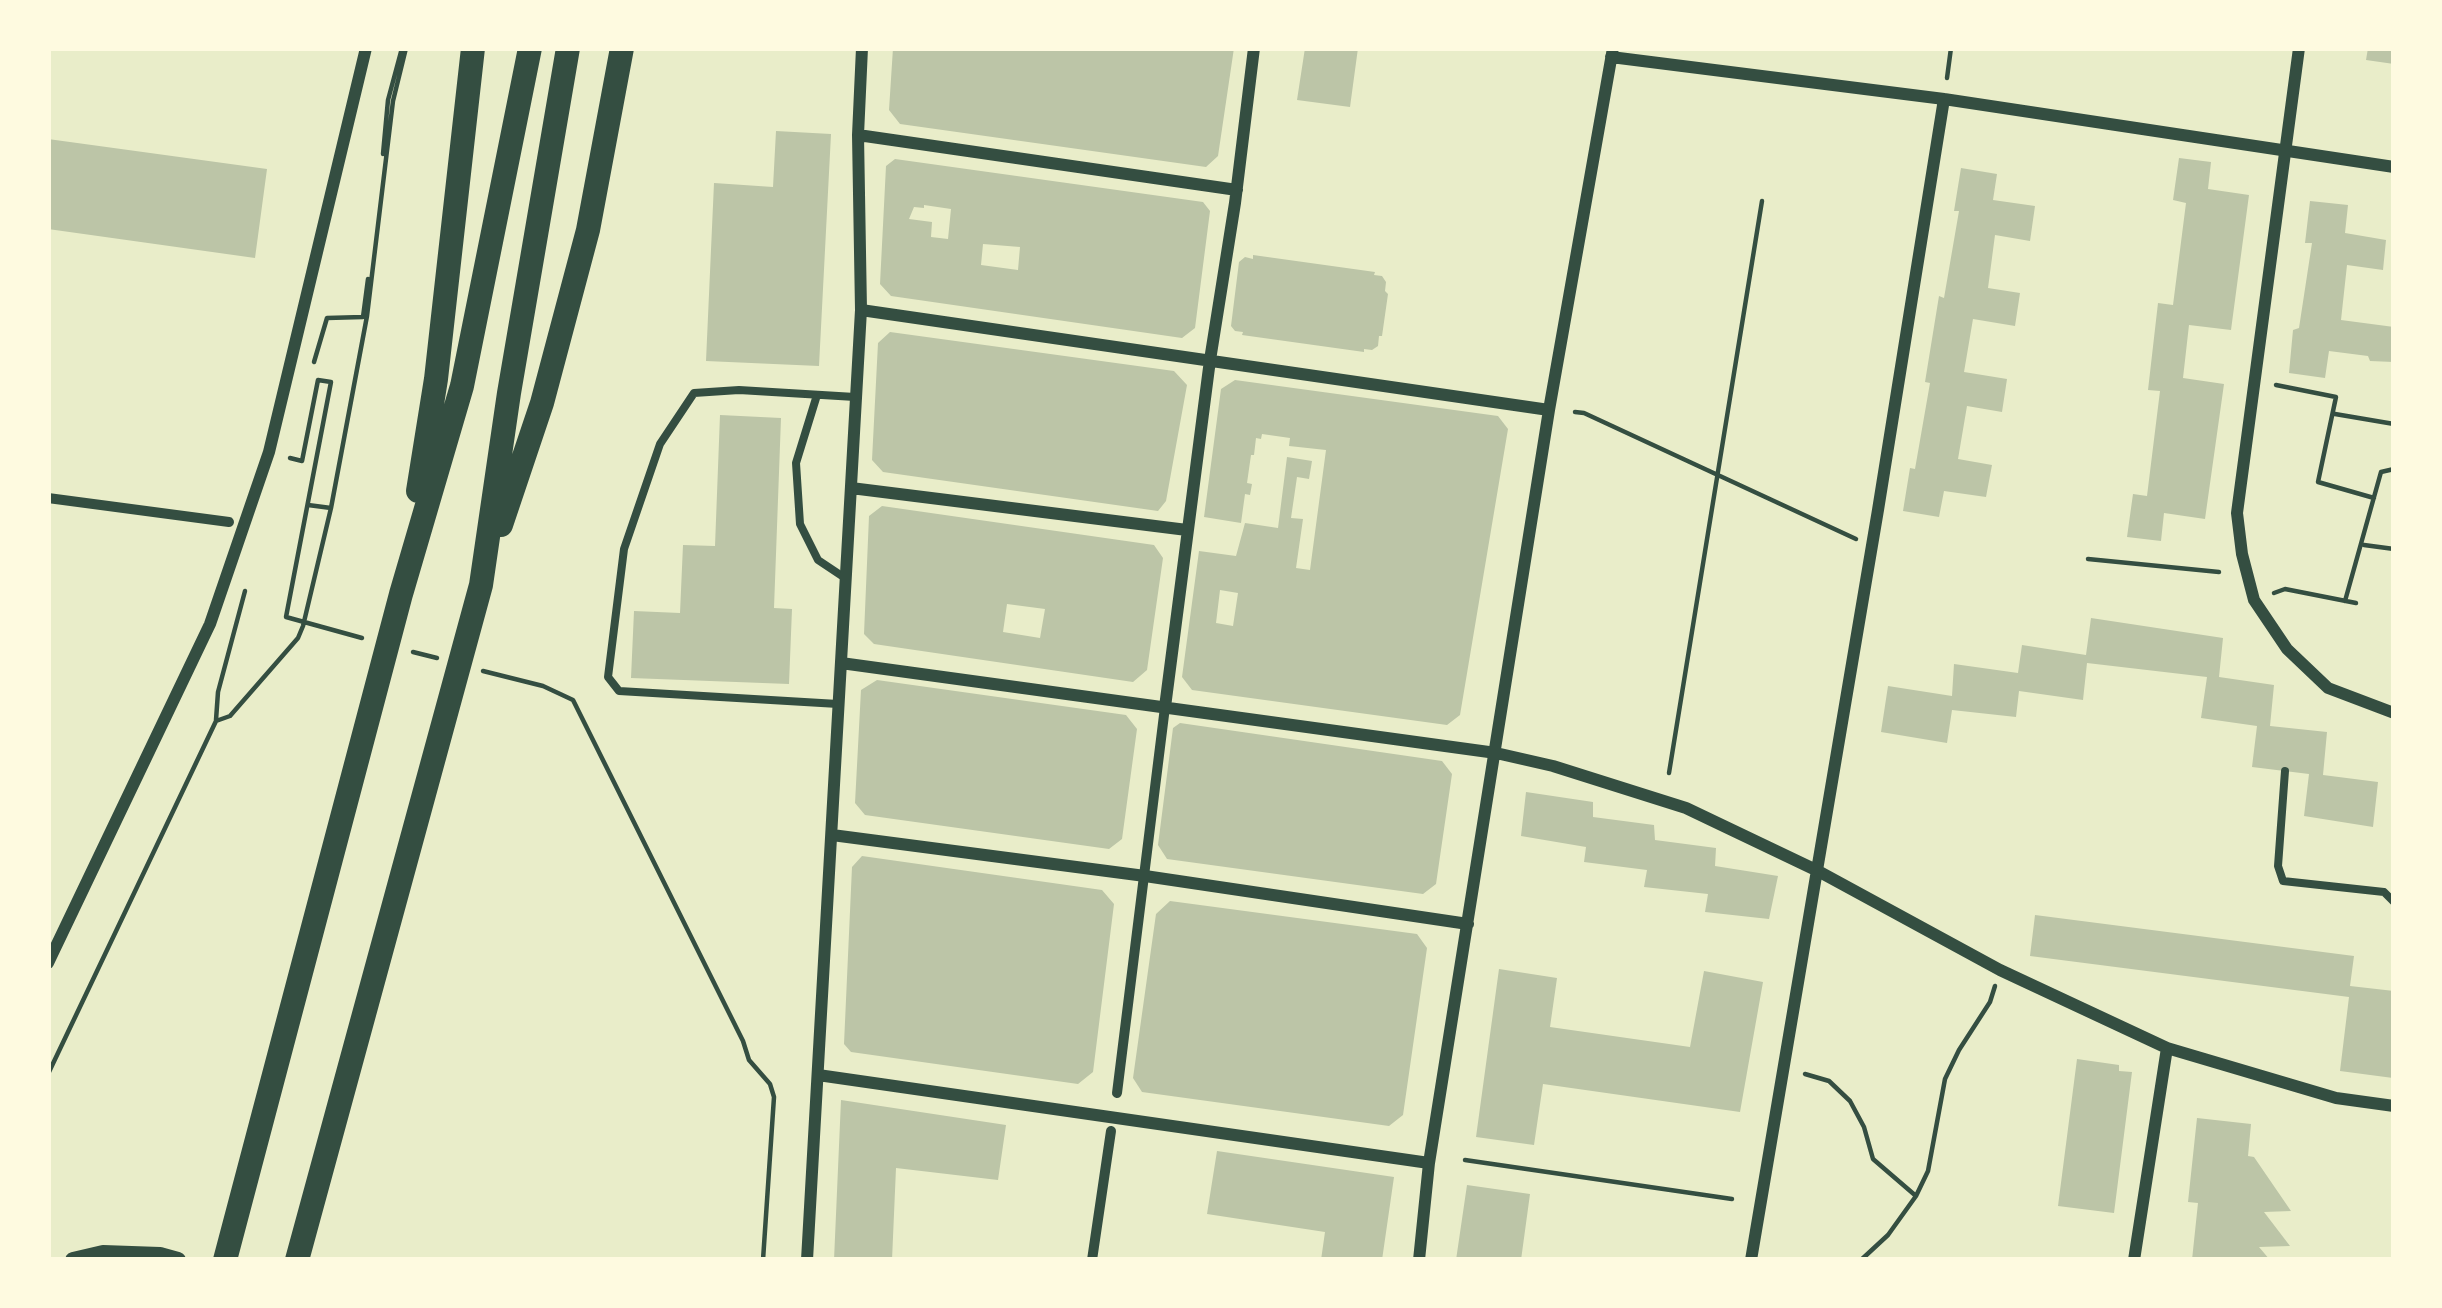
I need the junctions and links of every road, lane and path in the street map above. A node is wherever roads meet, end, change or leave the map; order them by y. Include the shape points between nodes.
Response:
1 (367, 48) edge
2 (404, 48) edge
3 (473, 48) edge
4 (530, 48) edge
5 (568, 48) edge
6 (622, 48) edge
7 (862, 48) edge
8 (1254, 48) edge
9 (1951, 48) edge
10 (2299, 48) edge
11 (1612, 52) edge
12 (1944, 99) junction
13 (858, 135) junction
14 (2285, 151) junction
15 (2394, 167) edge
16 (1237, 190) junction
17 (1762, 201) dead end
18 (862, 310) junction
19 (1210, 360) junction
20 (310, 375) dead end
21 (2276, 385) dead end
22 (817, 395) junction
23 (856, 398) junction
24 (1549, 410) junction
25 (1575, 412) dead end
26 (2332, 413) junction
27 (2394, 424) edge
28 (290, 458) dead end
29 (2394, 470) edge
30 (1718, 475) junction
31 (851, 488) junction
32 (48, 498) edge
33 (2374, 498) junction
34 (308, 505) junction
35 (331, 508) junction
36 (230, 522) dead end
37 (1187, 530) junction
38 (2361, 544) junction
39 (1872, 546) junction
40 (2394, 549) edge
41 (2088, 559) dead end
42 (2219, 572) dead end
43 (845, 578) junction
44 (248, 579) dead end
45 (481, 585) junction
46 (2275, 592) dead end
47 (400, 594) junction
48 (2345, 601) junction
49 (2356, 603) dead end
50 (286, 617) dead end
51 (842, 662) junction
52 (543, 686) dead end
53 (839, 704) junction
54 (1165, 707) junction
55 (2394, 713) edge
56 (216, 721) junction
57 (1496, 753) junction
58 (2284, 771) dead end
59 (1669, 773) dead end
60 (832, 835) junction
61 (1818, 871) junction
62 (1145, 876) junction
63 (2394, 902) edge
64 (1468, 924) junction
65 (48, 963) edge
66 (2000, 970) junction
67 (2167, 1048) junction
68 (48, 1074) edge
69 (1805, 1074) dead end
70 (818, 1075) junction
71 (1117, 1093) dead end
72 (2394, 1106) edge
73 (1111, 1131) dead end
74 (1465, 1160) dead end
75 (1429, 1163) junction
76 (1916, 1196) junction
77 (1732, 1199) dead end
78 (169, 1258) edge
79 (73, 1260) edge
80 (225, 1260) edge
81 (297, 1260) edge
82 (763, 1260) edge
83 (807, 1260) edge
84 (1091, 1260) edge
85 (1419, 1260) edge
86 (1751, 1260) edge
87 (1861, 1260) edge
88 (2134, 1260) edge

1 - 65 street via 269,452 209,624
2 - 20 path via 388,100 363,317 326,318
2 - 35 path
3 - 47 highway via 436,380
4 - 47 highway via 462,386
5 - 45 highway
6 - 45 highway via 588,230
7 - 13 street
8 - 16 street
9 - 12 path
10 - 14 street
11 - 12 street
11 - 24 street
12 - 14 street
12 - 39 street
13 - 16 street
13 - 18 street
14 - 15 street
14 - 55 street via 2236,513 2242,554 2254,600 2287,649 2328,688
16 - 19 street
17 - 30 path
18 - 19 street
18 - 23 street
19 - 24 street
19 - 37 street
21 - 26 path via 2336,398
22 - 23 lane
22 - 43 lane via 796,463 800,524 818,560
22 - 53 lane via 694,393 660,443 624,549 608,676 619,691
23 - 31 street
24 - 57 street
25 - 30 path
26 - 27 path
26 - 33 path via 2318,482
28 - 34 path via 302,461 318,380 331,382
29 - 33 path via 2381,472
30 - 39 path
30 - 59 path
31 - 37 street
31 - 43 street
32 - 36 street
33 - 38 path
34 - 35 path
34 - 50 path
35 - 56 path via 298,638 230,716
37 - 54 street
38 - 40 path
38 - 48 path
39 - 61 street
41 - 42 path
43 - 51 street
44 - 56 path
45 - 81 highway
46 - 48 path
47 - 80 highway
48 - 49 path
51 - 53 street
51 - 54 street
52 - 82 path via 573,700 749,1060 770,1084
53 - 60 street
54 - 57 street
54 - 62 street
56 - 68 path
57 - 61 street via 1686,808
57 - 64 street
58 - 63 lane via 2283,880 2384,892
60 - 62 street
60 - 70 street
61 - 66 street
61 - 86 street
62 - 64 street
62 - 71 street
64 - 75 street
66 - 67 street
66 - 76 path via 1946,1079
67 - 72 street via 2336,1098
67 - 88 street
69 - 76 path via 1850,1101 1873,1159
70 - 75 street
70 - 83 street
73 - 84 street
74 - 77 path
75 - 85 street
76 - 87 path
78 - 79 street via 103,1252

